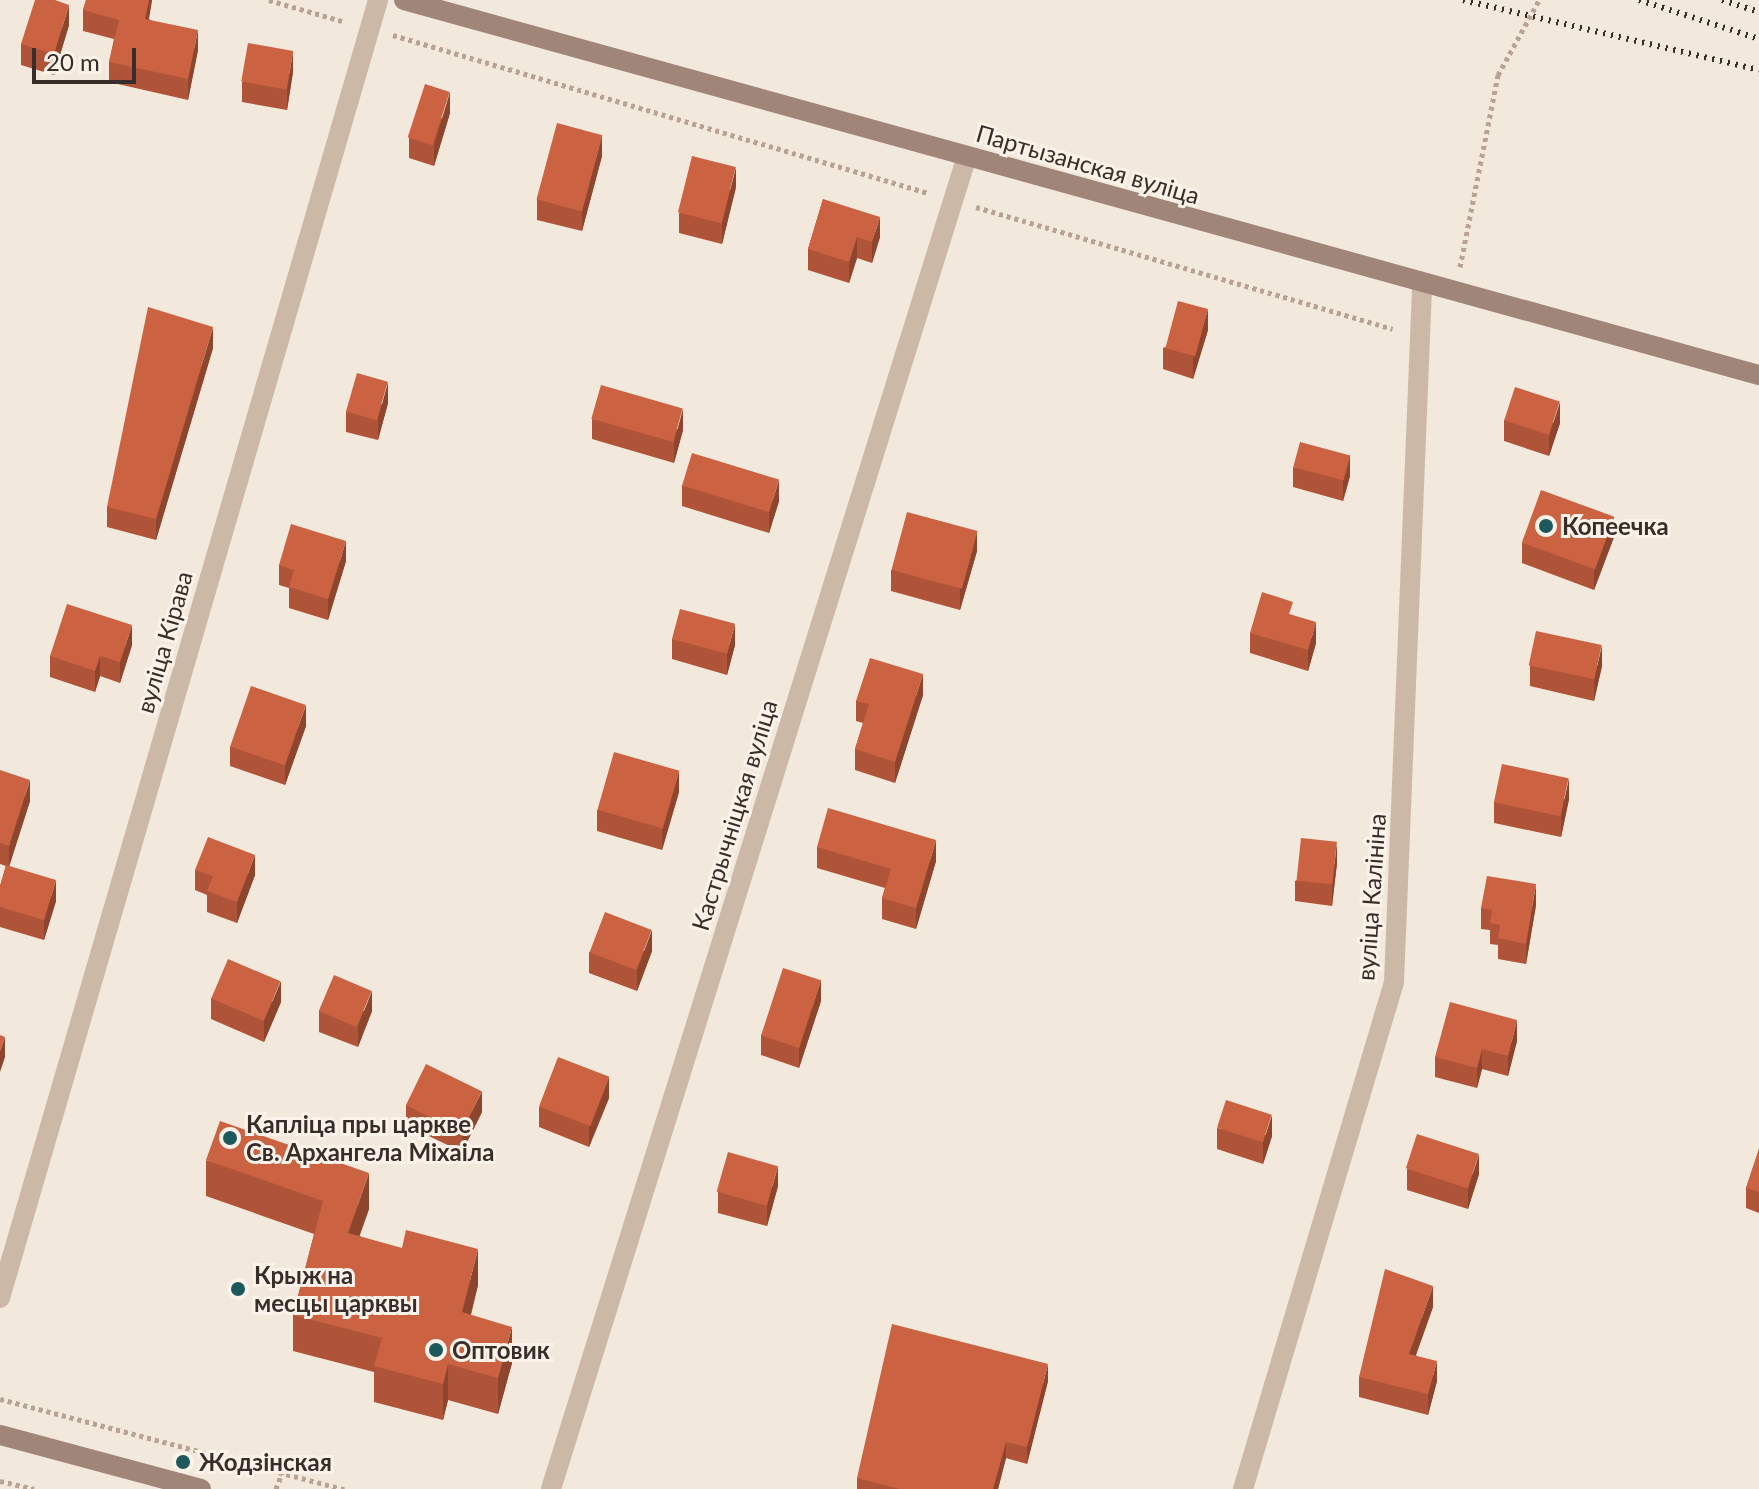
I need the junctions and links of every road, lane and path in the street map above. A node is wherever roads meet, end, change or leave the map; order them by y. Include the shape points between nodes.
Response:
1 (269, 0) edge
2 (378, 0) edge
3 (404, 0) edge
4 (1539, 0) edge
5 (370, 29) junction
6 (967, 156) junction
7 (953, 200) junction
8 (1422, 287) junction
9 (1454, 295) junction
10 (1421, 337) junction
11 (1759, 375) edge
12 (0, 1298) edge
13 (0, 1399) edge
14 (0, 1435) edge
15 (282, 1473) junction
16 (0, 1481) edge
17 (34, 1489) edge
18 (201, 1489) edge
19 (276, 1489) edge
20 (344, 1489) edge
21 (551, 1489) edge
22 (1243, 1489) edge

1 - 5 path
2 - 5 street, вуліца Кірава
3 - 6 street, Партызанская вуліца
4 - 9 path via 1498,75
5 - 7 path
5 - 12 street, вуліца Кірава
6 - 7 street, Кастрычніцкая вуліца
6 - 8 street, Партызанская вуліца
7 - 10 path
7 - 21 street, Кастрычніцкая вуліца
8 - 9 street, Партызанская вуліца
8 - 10 street, вуліца Калініна
9 - 11 street, Партызанская вуліца
10 - 22 street, вуліца Калініна via 1394,982
13 - 15 path
14 - 18 street
15 - 19 path
15 - 20 path
16 - 17 path

